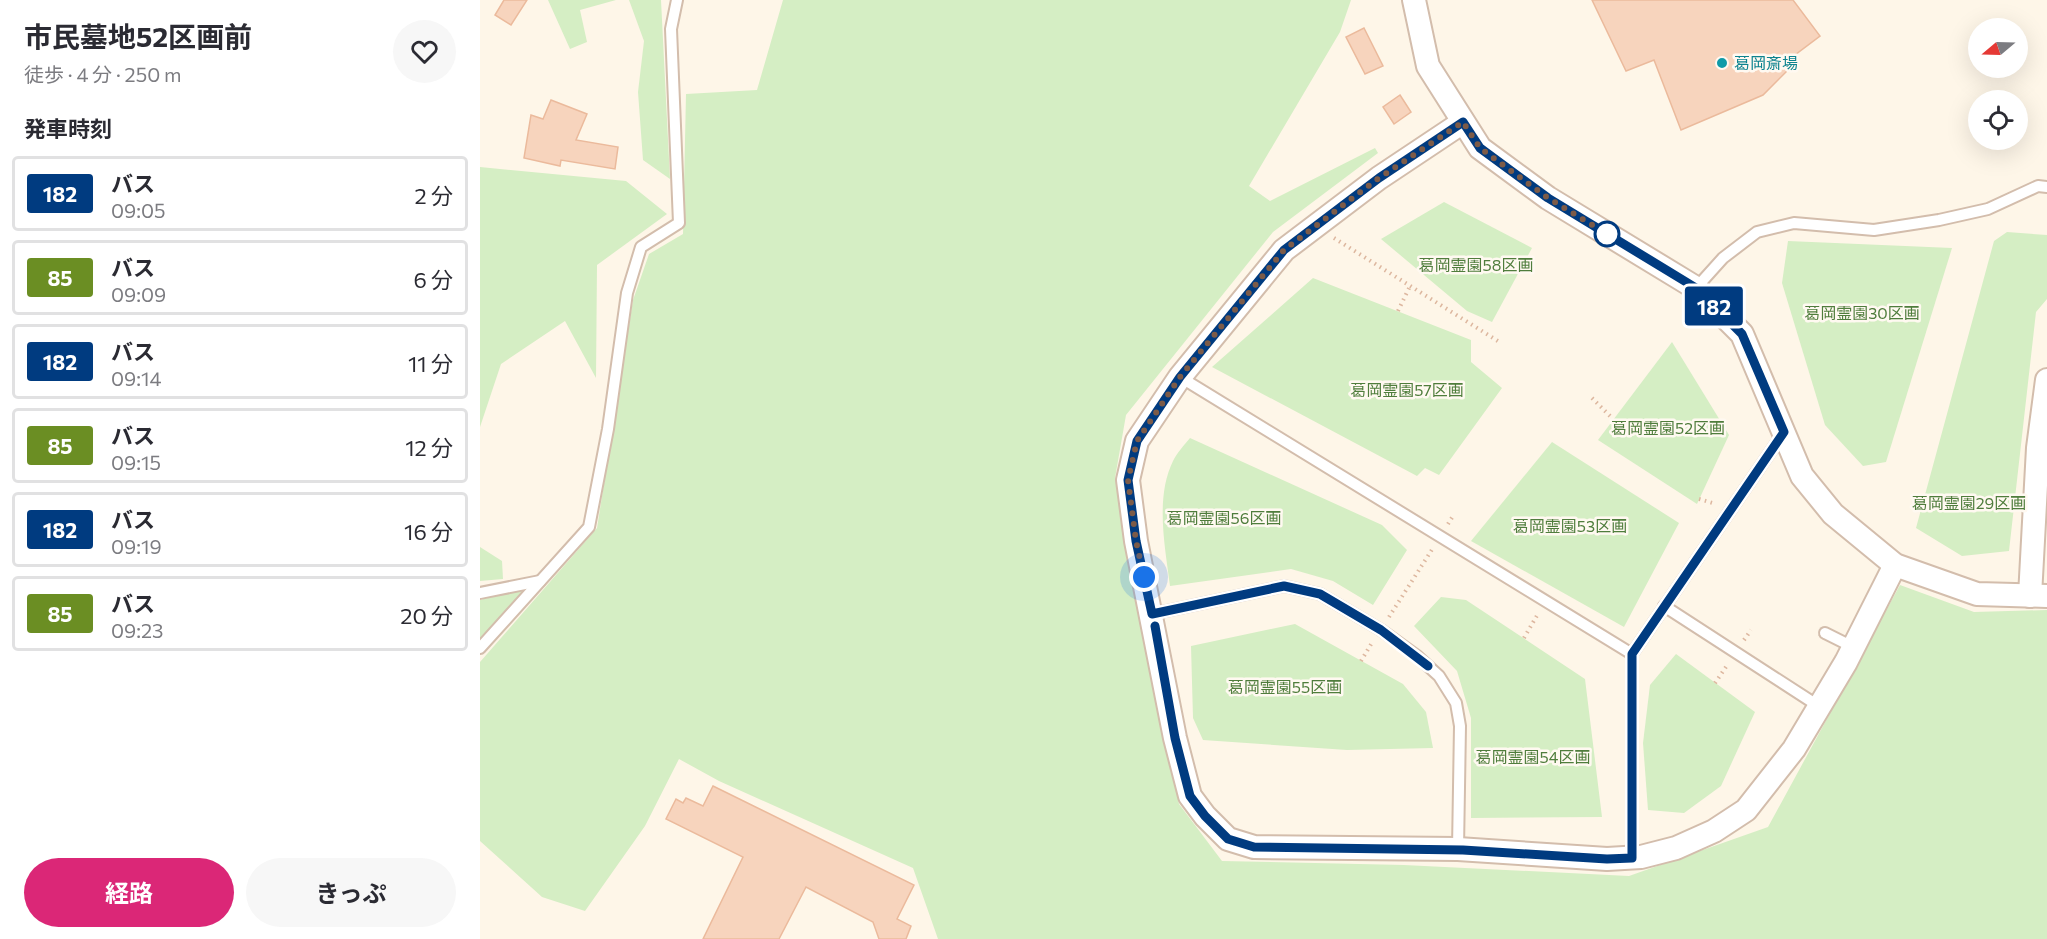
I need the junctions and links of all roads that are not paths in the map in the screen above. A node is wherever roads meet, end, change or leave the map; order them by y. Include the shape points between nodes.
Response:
1 (677, 0) edge
2 (1414, 0) edge
3 (1463, 122) junction
4 (2047, 187) edge
5 (1696, 288) junction
6 (1180, 377) junction
7 (2047, 380) edge
8 (1784, 432) junction
9 (1895, 565) junction
10 (540, 581) junction
11 (480, 593) edge
12 (2039, 596) edge
13 (1664, 606) junction
14 (1152, 614) junction
15 (1825, 633) dead end
16 (1853, 647) junction
17 (480, 648) edge
18 (1632, 654) junction
19 (1820, 707) junction
20 (1458, 849) junction
21 (1632, 858) junction

1 - 10 lane via 671,29 679,223 641,247 627,293 608,429 589,526
2 - 3 street via 1428,66
3 - 5 street via 1480,148 1548,198
3 - 6 street via 1379,178 1284,250
4 - 5 lane via 2038,186 1988,208 1939,220 1874,230 1794,224 1757,232 1723,258
5 - 8 street via 1742,334
6 - 14 street via 1137,441 1128,480
6 - 18 lane
7 - 12 street via 2038,448
8 - 9 street via 1802,476 1827,506
8 - 13 lane
9 - 12 street via 1977,594
9 - 16 street
10 - 11 lane
10 - 17 lane
13 - 18 lane
13 - 19 lane
14 - 20 street via 1190,796 1228,839 1254,847
14 - 20 lane via 1284,586 1320,594 1381,630 1439,676 1456,703 1460,726
15 - 16 lane
16 - 19 street
18 - 21 lane
19 - 21 street via 1794,750 1746,810 1714,831 1676,848
20 - 21 street

